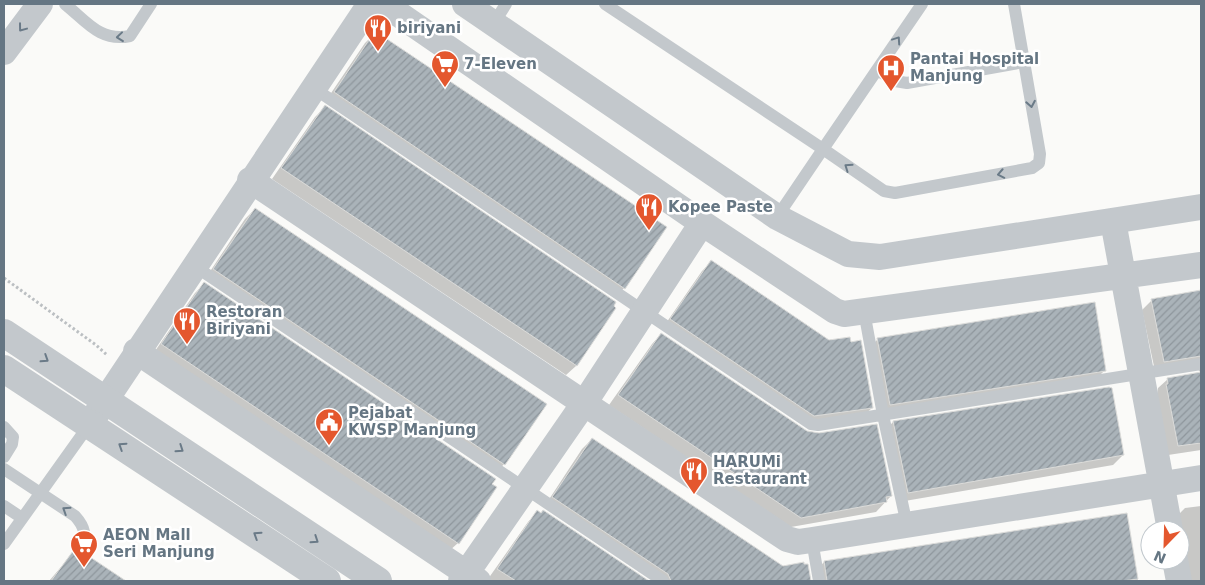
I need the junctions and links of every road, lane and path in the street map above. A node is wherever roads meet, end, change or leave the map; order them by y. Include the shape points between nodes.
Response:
1 (40, 4) edge
2 (65, 4) edge
3 (151, 4) edge
4 (370, 4) edge
5 (384, 4) edge
6 (465, 4) edge
7 (605, 4) edge
8 (922, 4) edge
9 (1014, 4) edge
10 (500, 13) edge
11 (4, 52) edge
12 (1024, 62) junction
13 (877, 70) junction
14 (312, 87) junction
15 (823, 149) junction
16 (250, 180) junction
17 (1201, 207) edge
18 (777, 217) junction
19 (1113, 221) junction
20 (702, 223) junction
21 (193, 265) junction
22 (1201, 265) edge
23 (1122, 276) junction
24 (4, 278) edge
25 (646, 311) junction
26 (864, 311) junction
27 (4, 333) edge
28 (130, 361) junction
29 (1201, 364) edge
30 (4, 369) edge
31 (1141, 374) junction
32 (106, 400) junction
33 (585, 402) junction
34 (883, 415) junction
35 (89, 424) junction
36 (4, 427) edge
37 (4, 457) edge
38 (4, 469) edge
39 (1201, 478) edge
40 (1162, 484) junction
41 (526, 488) junction
42 (4, 506) edge
43 (22, 518) junction
44 (1168, 520) edge
45 (907, 525) junction
46 (812, 540) junction
47 (4, 544) edge
48 (81, 550) dead end
49 (469, 579) edge
50 (328, 581) edge
51 (378, 581) edge
52 (663, 581) edge
53 (819, 581) edge

1 -> 11 street
3 -> 2 lane via 130,36 116,39 105,37
4 - 14 street
5 - 20 street
6 - 10 street
7 - 15 lane
13 -> 8 lane
9 - 12 lane
10 - 18 street
12 - 13 lane via 907,82 895,81
12 -> 15 lane via 1040,154 1039,163 1032,168 895,194 884,191
13 - 15 lane
14 - 16 street
14 - 25 lane
15 - 18 lane
16 - 21 street
16 - 33 street
17 - 19 street
18 - 19 street via 848,254 880,257
19 - 23 street
20 - 25 street
20 - 26 street via 835,311 844,314
21 - 28 street
21 - 41 lane
22 - 23 street
23 - 26 street
23 - 31 street
24 - 28 path via 96,345
25 - 33 street
25 - 34 lane via 811,424
26 - 34 lane
27 -> 32 street
28 - 32 street
28 - 49 street
29 - 31 lane
30 - 35 street
31 - 34 lane
31 - 40 street
32 - 35 street
32 -> 51 street
33 - 41 street
33 - 46 street via 787,539 798,542
34 - 45 lane
35 - 43 lane
50 -> 35 street
36 - 37 lane via 13,437
48 -> 38 lane, bridge via 86,539 83,525 75,516
39 - 40 street
40 - 44 street
40 - 45 street
41 - 49 street
41 - 52 lane
42 - 43 lane
43 - 47 lane
45 - 46 street
46 - 53 lane

